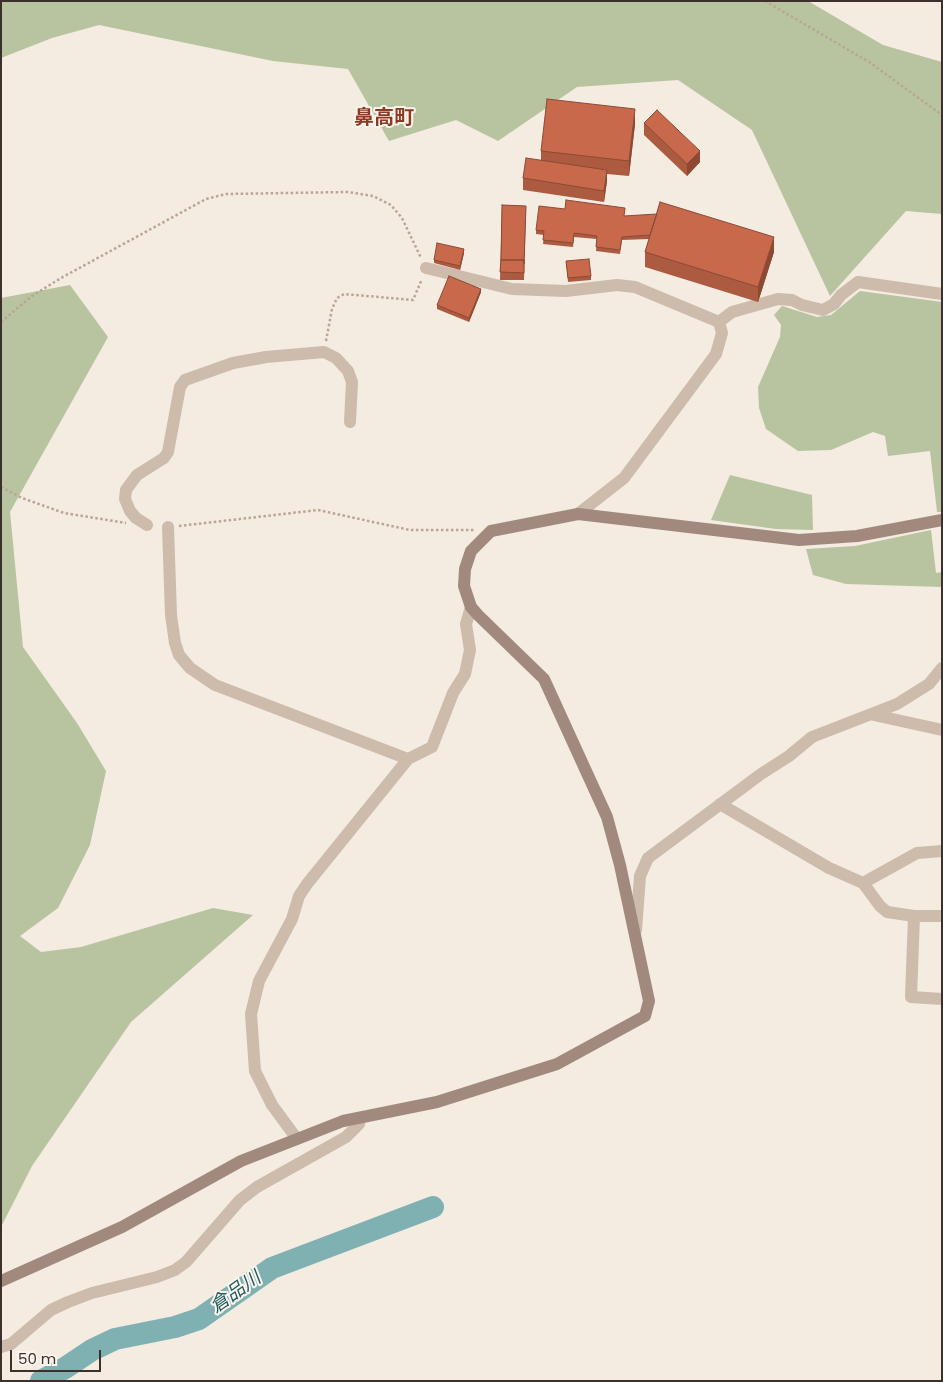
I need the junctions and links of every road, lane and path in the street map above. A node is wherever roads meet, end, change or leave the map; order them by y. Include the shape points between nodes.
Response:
1 (765, 1) edge
2 (942, 115) edge
3 (426, 268) junction
4 (942, 294) edge
5 (1, 322) edge
6 (719, 322) junction
7 (324, 352) junction
8 (350, 422) dead end
9 (1, 487) edge
10 (578, 514) junction
11 (942, 520) edge
12 (147, 525) joint
13 (168, 527) joint
14 (491, 531) junction
15 (471, 607) junction
16 (942, 668) edge
17 (874, 714) junction
18 (942, 730) edge
19 (408, 759) junction
20 (720, 804) junction
21 (942, 852) edge
22 (863, 883) junction
23 (914, 916) junction
24 (942, 916) edge
25 (636, 937) junction
26 (942, 999) edge
27 (360, 1118) junction
28 (297, 1139) junction
29 (1, 1281) edge
30 (1, 1347) edge

1 - 2 path via 868,62
3 - 5 path via 402,218 391,205 373,196 348,192 226,194 206,199 61,278 32,296
3 - 6 street via 512,289 566,291 617,285 635,287
3 - 7 path via 413,300 344,294 338,298 332,309
4 - 6 street via 858,282 823,310 778,299 732,312
6 - 10 street via 722,333 716,354 624,478
7 - 8 street via 336,358 348,371 352,382
7 - 12 street via 233,363 185,380 180,387 168,452 137,475 126,490 125,499 130,512
9 - 12 path via 64,513 106,522
10 - 11 street via 799,540 857,536
10 - 14 street
13 - 14 path via 318,510 410,530
13 - 19 street via 175,643 179,655 190,668 215,685
14 - 15 street via 471,551 465,569 464,586
15 - 19 street via 466,624 470,650 465,674 453,693 432,748
15 - 25 street via 544,680 552,693 607,817
16 - 17 street via 929,684
17 - 18 street
17 - 20 street via 812,737
19 - 28 street via 307,884 258,981 250,1014 255,1071 272,1105
20 - 22 street via 829,868
20 - 25 street via 648,858 640,876
21 - 22 street via 917,852
22 - 23 street via 887,912
23 - 24 street
23 - 26 street via 911,997
25 - 27 street via 649,1001 645,1016 557,1064 437,1102
27 - 28 street via 343,1121
27 - 30 street via 359,1124 346,1137 257,1186 175,1270 92,1293 59,1306 40,1317 11,1344
28 - 29 street via 241,1161 122,1227

